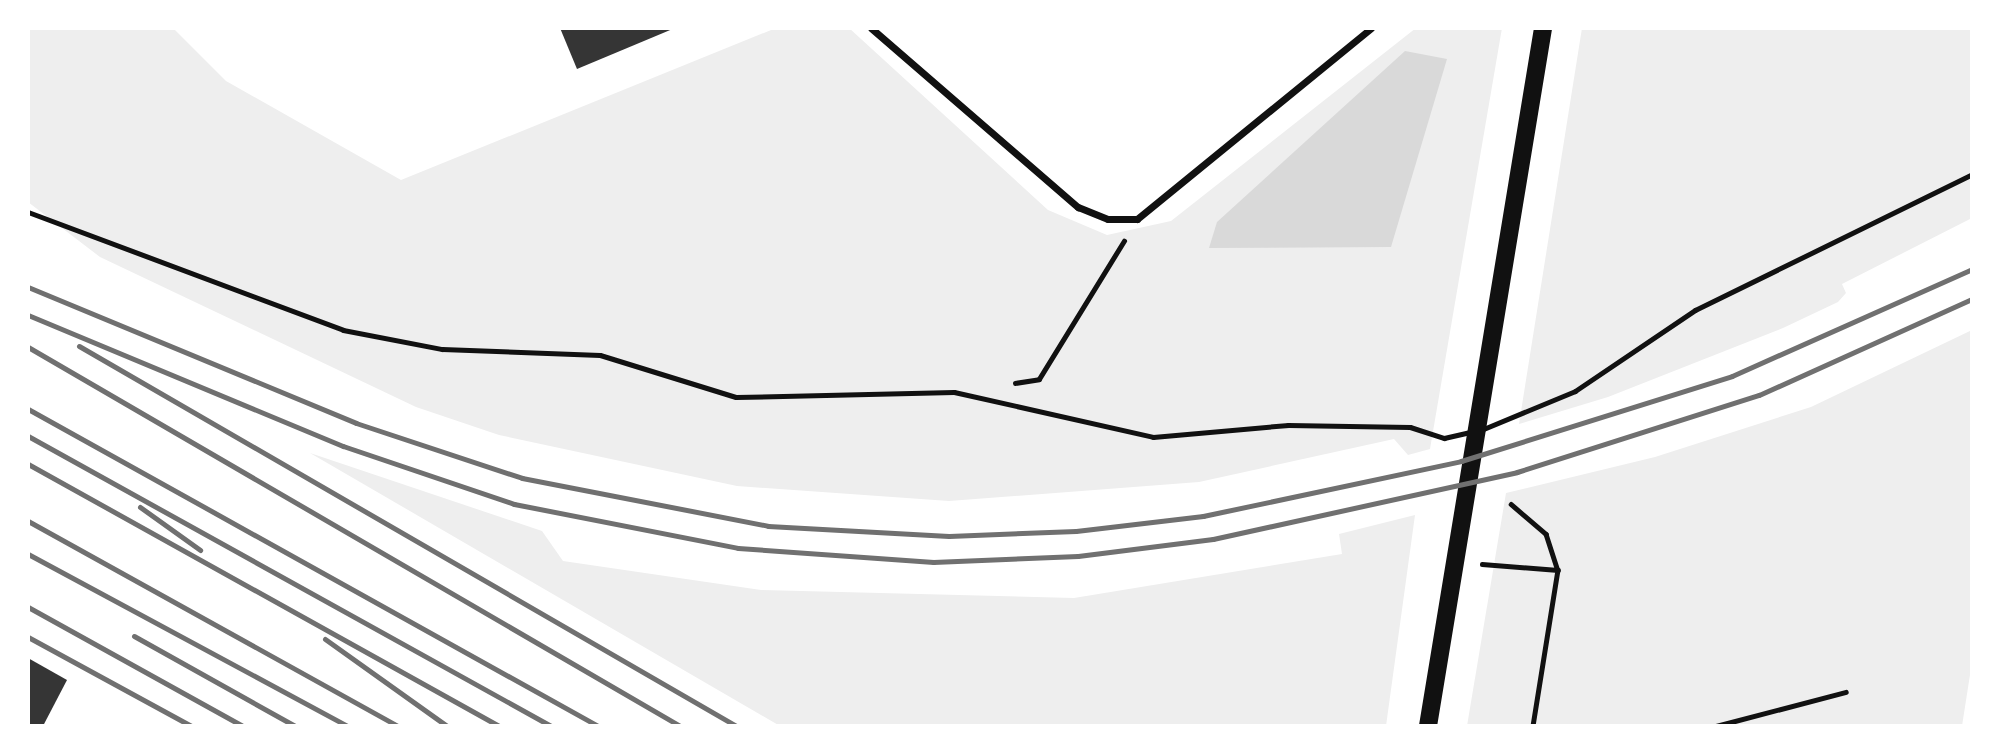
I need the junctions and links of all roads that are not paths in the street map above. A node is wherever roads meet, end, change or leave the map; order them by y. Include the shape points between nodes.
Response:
1 (871, 28) edge
2 (1371, 28) edge
3 (1543, 28) edge
4 (1972, 174) edge
5 (28, 212) edge
6 (1428, 726) edge

1 - 2 street via 1078,207 1108,219 1137,219
3 - 6 main road
4 - 5 lane via 1695,310 1575,391 1510,423 1444,438 1410,427 1288,425 1153,437 954,392 736,397 600,355 442,349 343,330

